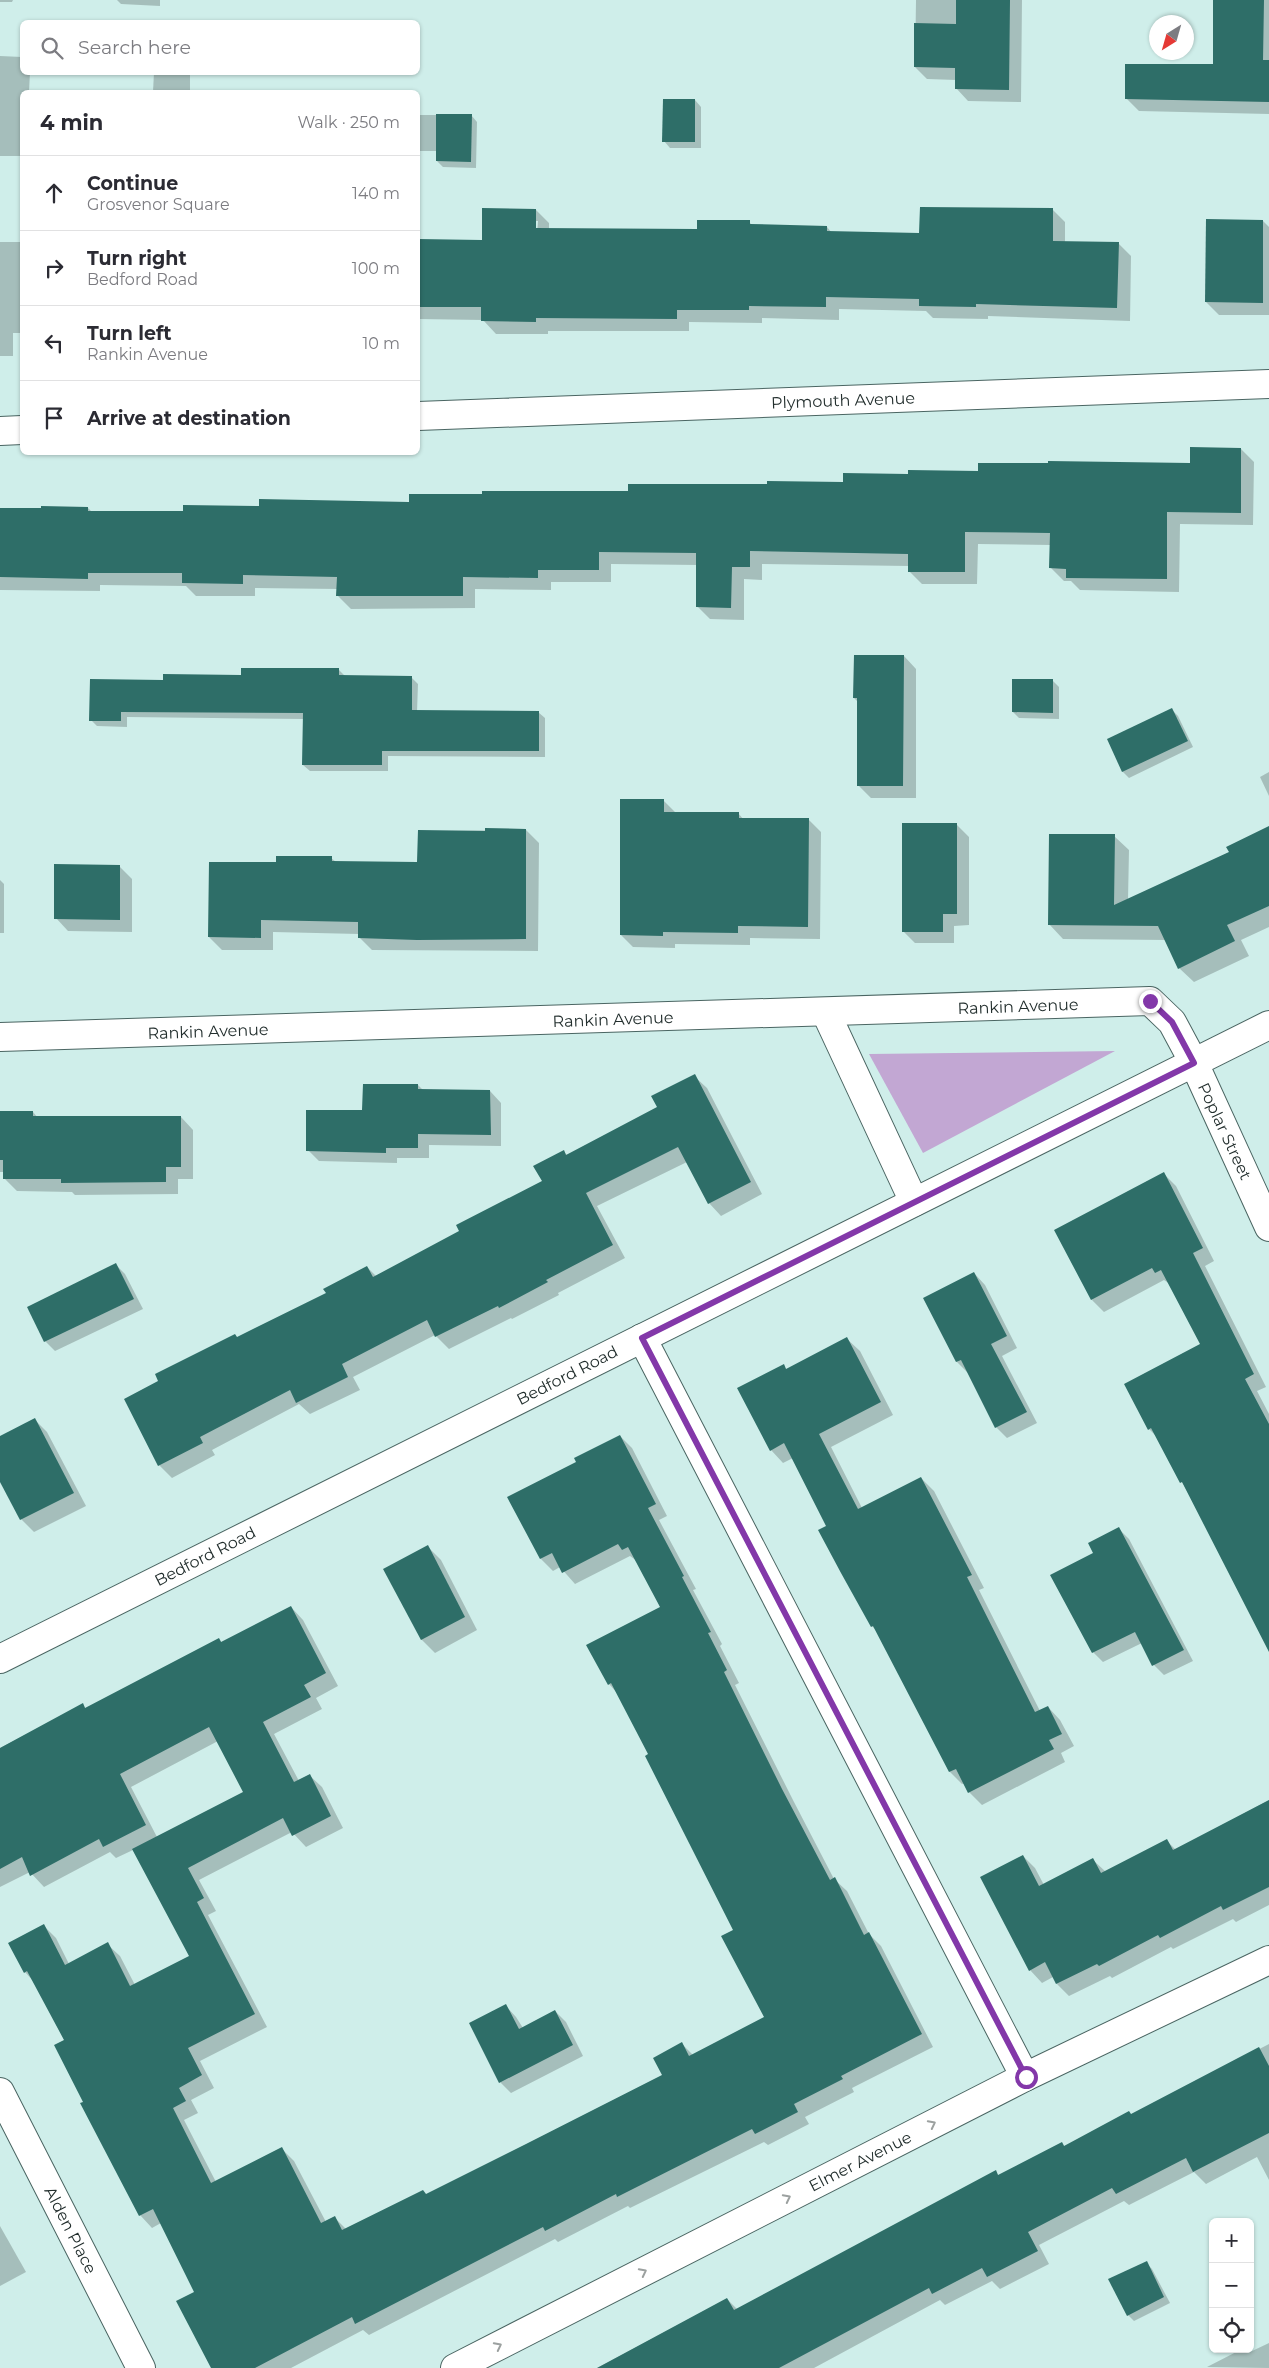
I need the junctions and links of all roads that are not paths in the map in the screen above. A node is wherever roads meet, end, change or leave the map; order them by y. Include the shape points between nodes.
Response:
1 (1269, 384) edge
2 (420, 416) edge
3 (20, 430) edge
4 (0, 431) edge
5 (826, 1013) junction
6 (1269, 1025) edge
7 (0, 1037) edge
8 (1194, 1063) junction
9 (914, 1202) junction
10 (1269, 1227) edge
11 (642, 1338) junction
12 (0, 1659) edge
13 (1269, 1960) edge
14 (1026, 2077) junction
15 (0, 2092) edge
16 (141, 2368) edge
17 (454, 2368) edge

1 - 2 street, Plymouth Avenue
3 - 4 street
5 - 7 street, Rankin Avenue
5 - 8 street, Rankin Avenue via 1150,1001 1172,1022
5 - 9 street
6 - 8 street, Bedford Road
8 - 9 street, Bedford Road
8 - 10 street, Poplar Street
9 - 11 street, Bedford Road
11 - 12 street, Bedford Road
11 - 14 street
13 - 14 street, Elmer Avenue
17 -> 14 street, Elmer Avenue
15 - 16 street, Alden Place

